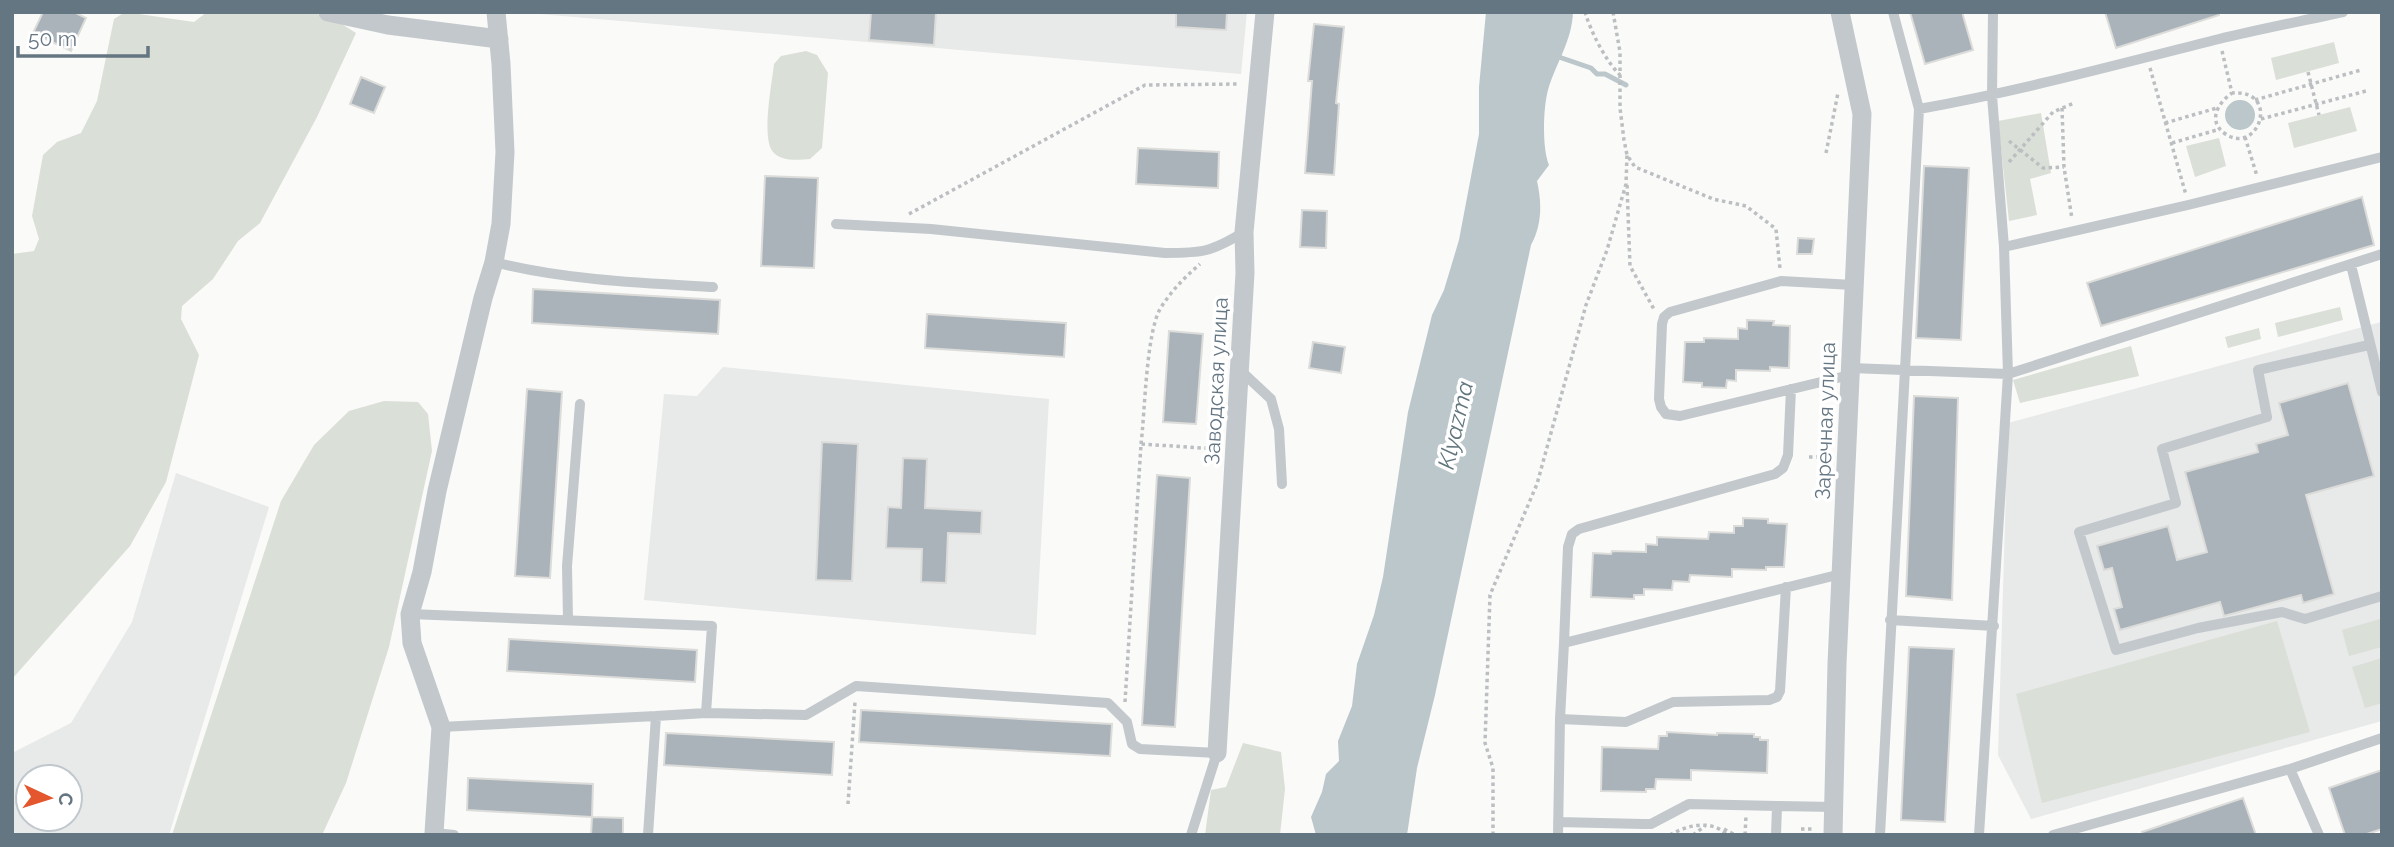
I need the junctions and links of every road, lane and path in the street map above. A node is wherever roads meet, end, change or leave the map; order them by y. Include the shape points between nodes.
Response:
1 (328, 12) edge
2 (496, 12) edge
3 (1265, 12) edge
4 (1584, 12) edge
5 (1613, 12) edge
6 (1840, 12) edge
7 (1893, 12) edge
8 (1993, 12) edge
9 (2343, 12) edge
10 (2219, 39) junction
11 (499, 40) junction
12 (2147, 59) junction
13 (2361, 70) dead end
14 (2308, 72) dead end
15 (1620, 75) junction
16 (1245, 84) dead end
17 (2311, 84) junction
18 (1838, 90) dead end
19 (2367, 91) dead end
20 (2232, 93) junction
21 (1992, 96) junction
22 (2255, 100) junction
23 (2074, 103) dead end
24 (2062, 108) junction
25 (2217, 108) junction
26 (1919, 109) junction
27 (2319, 115) dead end
28 (2261, 119) junction
29 (2165, 123) junction
30 (2220, 129) junction
31 (1995, 130) junction
32 (2245, 137) junction
33 (2171, 143) junction
34 (2020, 150) junction
35 (1826, 153) dead end
36 (1627, 155) junction
37 (2382, 157) edge
38 (2064, 167) junction
39 (1998, 174) junction
40 (2260, 187) junction
41 (2188, 205) junction
42 (836, 224) dead end
43 (887, 227) junction
44 (2074, 231) junction
45 (1244, 232) junction
46 (2004, 247) junction
47 (2382, 254) edge
48 (1203, 261) dead end
49 (494, 262) junction
50 (2351, 265) junction
51 (1781, 281) junction
52 (1853, 285) junction
53 (713, 287) dead end
54 (1662, 324) junction
55 (2369, 345) junction
56 (1239, 369) junction
57 (1904, 370) junction
58 (1850, 372) junction
59 (2008, 374) junction
60 (1791, 389) junction
61 (2382, 392) edge
62 (579, 404) dead end
63 (1142, 444) junction
64 (1234, 450) junction
65 (1809, 457) dead end
66 (1824, 457) dead end
67 (1282, 484) dead end
68 (1841, 574) junction
69 (1786, 587) junction
70 (2382, 596) edge
71 (410, 614) junction
72 (568, 620) junction
73 (1891, 620) junction
74 (1994, 626) junction
75 (1564, 643) junction
76 (856, 686) junction
77 (706, 713) junction
78 (656, 716) junction
79 (1124, 717) junction
80 (1560, 719) junction
81 (441, 727) junction
82 (2382, 738) edge
83 (1217, 753) junction
84 (2290, 769) junction
85 (848, 804) dead end
86 (1777, 806) junction
87 (1834, 807) junction
88 (1558, 822) junction
89 (1711, 825) junction
90 (1719, 827) junction
91 (1801, 829) dead end
92 (1827, 832) edge
93 (444, 834) edge
94 (648, 835) edge
95 (1191, 835) edge
96 (1493, 835) edge
97 (1558, 835) edge
98 (1670, 835) edge
99 (1693, 835) edge
100 (1727, 835) edge
101 (1735, 835) edge
102 (1776, 835) edge
103 (1880, 835) edge
104 (1979, 835) edge
105 (2053, 835) edge
106 (2319, 835) edge

1 - 11 street
2 - 11 street
3 - 45 street, Заводская улица
4 - 15 path via 1590,30
5 - 15 path
6 - 52 street, Заречная улица via 1862,114
7 - 26 lane
8 - 21 lane
9 - 10 lane
10 - 12 lane
10 - 20 path
11 - 49 street via 505,152
12 - 21 lane
12 - 29 path
13 - 17 path
14 - 17 path
15 - 36 path
16 - 43 path via 1145,85
17 - 22 path
17 - 27 path
18 - 35 path
19 - 28 path
20 - 22 path via 2241,92
20 - 25 path
21 - 26 lane
21 - 31 lane
22 - 28 path
23 - 24 path
24 - 34 path via 2053,112
24 - 38 path
25 - 29 path
25 - 30 path
26 - 57 lane
28 - 32 path
29 - 33 path
30 - 32 path via 2233,138
30 - 33 path
31 - 34 path
31 - 39 lane
32 - 40 path
33 - 41 path
34 - 38 path via 2043,168
34 - 39 path
36 - 51 path via 1635,167 1713,199 1746,206 1776,229
36 - 54 path via 1630,266
36 - 96 path via 1626,184 1586,305 1537,484 1490,595 1485,743 1493,768
37 - 40 lane
38 - 44 path
39 - 46 lane
40 - 41 lane
41 - 44 lane
42 - 43 lane
43 - 45 lane via 1165,253 1200,253
44 - 46 lane
45 - 56 street, Заводская улица
46 - 59 lane
47 - 50 lane
48 - 63 path via 1177,285 1159,311 1152,337
49 - 53 lane via 622,282
49 - 71 street
50 - 55 lane
50 - 59 lane
51 - 52 lane
51 - 54 lane via 1670,312
52 - 58 street, Заречная улица
54 - 60 lane via 1659,399 1666,414 1680,416
55 - 61 lane
55 - 70 lane via 2258,370 2267,417 2161,449 2176,503 2079,532 2116,650 2282,612 2305,619
56 - 64 street, Заводская улица
56 - 67 lane via 1271,398 1279,429
57 - 58 lane
57 - 59 lane
57 - 73 lane
58 - 60 lane
58 - 68 street, Заречная улица
59 - 74 lane
60 - 75 lane via 1788,455 1775,474 1572,534
62 - 72 lane via 567,566
63 - 64 path
63 - 79 path
64 - 83 street, Заводская улица
65 - 66 path
68 - 69 lane
68 - 87 street, Заречная улица
69 - 75 lane
69 - 80 lane via 1777,697 1673,702 1626,722
71 - 72 lane
71 - 81 street via 412,643
72 - 77 lane via 712,626
73 - 74 lane
73 - 103 lane
74 - 104 lane
75 - 80 lane
76 - 77 lane via 806,715
76 - 79 lane via 1108,703
76 - 85 path
77 - 78 lane
78 - 81 lane
78 - 94 lane
79 - 83 lane via 1132,744 1140,749
80 - 88 lane
81 - 93 street
82 - 84 lane
83 - 95 lane
84 - 105 lane
84 - 106 lane
86 - 87 lane
86 - 88 lane via 1689,804 1651,824
86 - 102 lane
87 - 92 street, Заречная улица
88 - 97 lane
89 - 90 path
89 - 98 path via 1688,827
89 - 99 path
90 - 100 path
90 - 101 path
91 - 92 path

